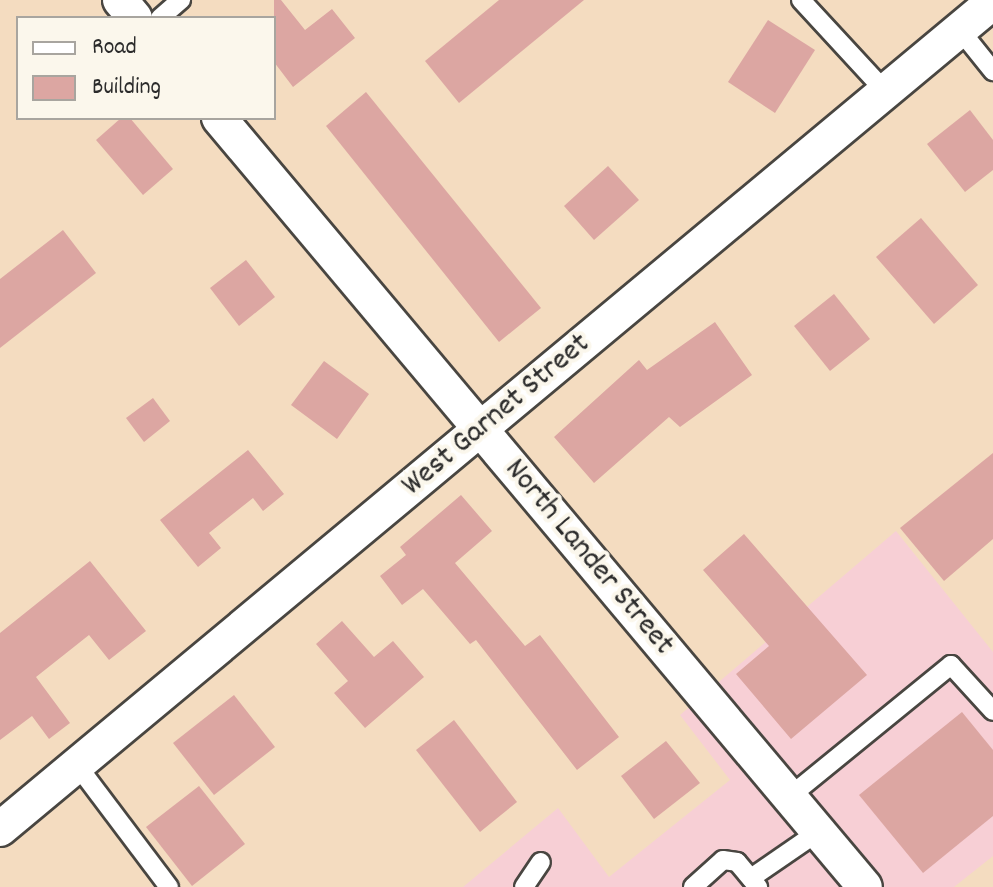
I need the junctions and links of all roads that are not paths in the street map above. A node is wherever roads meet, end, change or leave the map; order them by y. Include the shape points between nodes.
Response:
1 (120, 0) edge
2 (181, 0) edge
3 (801, 0) edge
4 (993, 2) edge
5 (133, 16) edge
6 (162, 16) edge
7 (960, 30) junction
8 (993, 71) edge
9 (886, 92) junction
10 (221, 120) edge
11 (480, 429) junction
12 (993, 711) edge
13 (77, 765) junction
14 (789, 797) junction
15 (0, 829) edge
16 (818, 832) junction
17 (541, 862) dead end
18 (754, 883) edge
19 (169, 887) edge
20 (524, 887) edge
21 (693, 887) edge
22 (865, 887) edge

1 - 5 street
2 - 6 lane
3 - 9 lane
4 - 7 street, West Garnet Street
7 - 8 lane
7 - 9 street, West Garnet Street
9 - 11 street, West Garnet Street
10 - 11 street, North Lander Street
11 - 13 street, West Garnet Street
11 - 14 street, North Lander Street
12 - 14 lane via 951,665
13 - 15 street, West Garnet Street
13 - 19 lane
14 - 16 street, North Lander Street
16 - 18 lane
16 - 22 street, North Lander Street
17 - 20 lane
18 - 21 lane via 737,862 723,860

